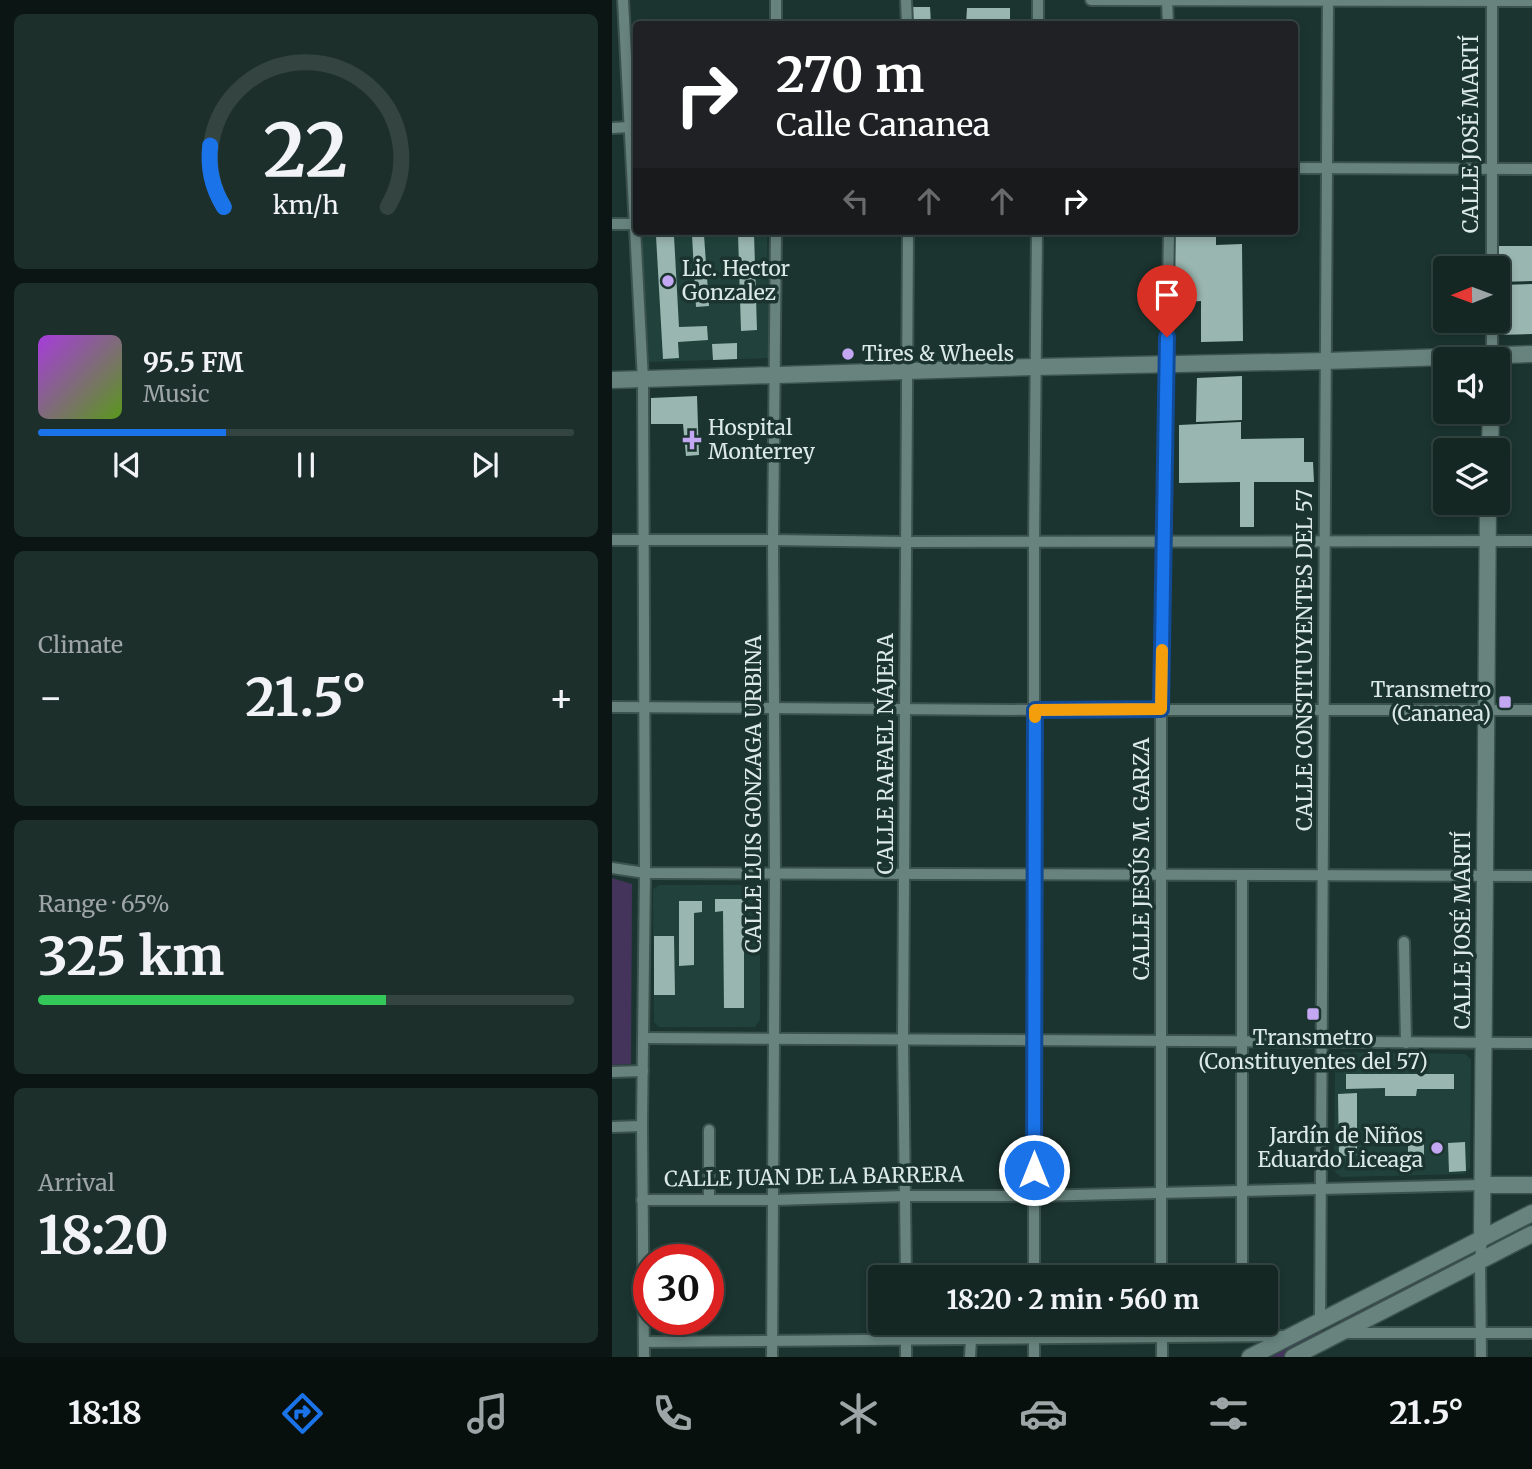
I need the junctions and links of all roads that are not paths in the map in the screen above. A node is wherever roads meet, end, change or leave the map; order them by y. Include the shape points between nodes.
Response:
1 (623, 0) edge
2 (776, 0) edge
3 (907, 0) edge
4 (1038, 0) edge
5 (1091, 0) edge
6 (1492, 0) edge
7 (1167, 1) edge
8 (1328, 1) edge
9 (1531, 1) edge
10 (776, 21) edge
11 (907, 21) edge
12 (1038, 21) edge
13 (1168, 21) edge
14 (630, 127) junction
15 (612, 128) edge
16 (633, 156) edge
17 (1298, 168) edge
18 (1327, 168) junction
19 (1491, 168) junction
20 (1531, 169) edge
21 (633, 224) edge
22 (612, 225) edge
23 (636, 235) edge
24 (776, 235) edge
25 (908, 235) edge
26 (1037, 235) edge
27 (1169, 235) edge
28 (1492, 256) edge
29 (1531, 354) edge
30 (1510, 356) edge
31 (1433, 358) edge
32 (1326, 361) junction
33 (1167, 363) junction
34 (1035, 367) junction
35 (906, 372) junction
36 (774, 376) junction
37 (612, 380) edge
38 (643, 380) junction
39 (1488, 515) edge
40 (612, 540) edge
41 (644, 540) junction
42 (774, 540) junction
43 (1164, 541) junction
44 (1325, 541) junction
45 (1487, 541) junction
46 (1531, 541) edge
47 (906, 542) junction
48 (1034, 542) junction
49 (612, 707) edge
50 (644, 707) junction
51 (773, 707) junction
52 (906, 709) junction
53 (1161, 709) junction
54 (1324, 709) junction
55 (1035, 710) junction
56 (1486, 710) junction
57 (1531, 710) edge
58 (612, 868) edge
59 (645, 873) junction
60 (775, 873) junction
61 (905, 874) junction
62 (1035, 874) junction
63 (1162, 874) junction
64 (1242, 875) junction
65 (1323, 875) junction
66 (1484, 875) junction
67 (1531, 876) edge
68 (1404, 942) dead end
69 (643, 1038) junction
70 (773, 1040) junction
71 (903, 1041) junction
72 (1034, 1041) junction
73 (1162, 1041) junction
74 (1242, 1042) junction
75 (1322, 1042) junction
76 (1406, 1043) junction
77 (1483, 1043) junction
78 (1531, 1043) edge
79 (643, 1071) junction
80 (612, 1072) edge
81 (642, 1126) junction
82 (612, 1127) edge
83 (709, 1130) dead end
84 (1482, 1185) junction
85 (1531, 1185) edge
86 (1321, 1188) junction
87 (1241, 1190) junction
88 (1161, 1192) junction
89 (906, 1196) junction
90 (1034, 1196) junction
91 (642, 1200) junction
92 (709, 1200) junction
93 (774, 1200) junction
94 (1531, 1213) edge
95 (1531, 1234) edge
96 (1482, 1238) junction
97 (1480, 1261) junction
98 (906, 1265) edge
99 (1034, 1265) edge
100 (1161, 1265) edge
101 (1242, 1265) edge
102 (1320, 1321) junction
103 (1340, 1333) junction
104 (1481, 1333) junction
105 (1531, 1333) edge
106 (906, 1335) edge
107 (1162, 1336) junction
108 (1242, 1336) joint
109 (1290, 1336) junction
110 (1034, 1338) junction
111 (971, 1339) junction
112 (906, 1340) junction
113 (772, 1341) junction
114 (644, 1342) junction
115 (1321, 1350) edge
116 (644, 1357) edge
117 (772, 1357) edge
118 (905, 1357) edge
119 (970, 1357) edge
120 (1034, 1357) edge
121 (1162, 1357) edge
122 (1250, 1357) edge
123 (1293, 1357) edge
124 (1481, 1357) edge

1 - 14 street
2 - 10 street
3 - 11 street
4 - 12 street
5 - 7 street
6 - 8 street
6 - 9 street
6 - 19 street, CALLE JOSÉ MARTÍ
7 - 8 street
7 - 13 street
8 - 18 street, CALLE CONSTITUYENTES DEL 57
14 - 15 street
14 - 16 street
17 - 18 street
18 - 19 street
18 - 32 street, CALLE CONSTITUYENTES DEL 57
19 - 20 street
19 - 28 street, CALLE JOSÉ MARTÍ
21 - 22 street
23 - 38 street
24 - 36 street, CALLE LUIS GONZAGA URBINA
25 - 35 street, CALLE RAFAEL NÁJERA
26 - 34 street
27 - 33 street, CALLE JESÚS M. GARZA
29 - 30 street
31 - 32 street
32 - 33 street
32 - 44 street, CALLE CONSTITUYENTES DEL 57
33 - 34 street
33 - 43 street, CALLE JESÚS M. GARZA
34 - 35 street
34 - 48 street
35 - 36 street
35 - 47 street, CALLE RAFAEL NÁJERA
36 - 38 street
36 - 42 street, CALLE LUIS GONZAGA URBINA
37 - 38 street
38 - 41 street
39 - 45 street, CALLE JOSÉ MARTÍ
40 - 41 street
41 - 42 street
41 - 50 street
42 - 47 street
42 - 51 street, CALLE LUIS GONZAGA URBINA
43 - 44 street
43 - 48 street
43 - 53 street, CALLE JESÚS M. GARZA
44 - 45 street
44 - 54 street, CALLE CONSTITUYENTES DEL 57
45 - 46 street
45 - 56 street, CALLE JOSÉ MARTÍ
47 - 48 street
47 - 52 street, CALLE RAFAEL NÁJERA
48 - 55 street
49 - 50 street
50 - 51 street
50 - 59 street
51 - 52 street
51 - 60 street, CALLE LUIS GONZAGA URBINA
52 - 55 street
52 - 61 street, CALLE RAFAEL NÁJERA
53 - 54 street
53 - 55 street
53 - 63 street, CALLE JESÚS M. GARZA
54 - 56 street
54 - 65 street, CALLE CONSTITUYENTES DEL 57
55 - 62 street
56 - 57 street
56 - 66 street, CALLE JOSÉ MARTÍ
58 - 59 street
59 - 60 street
59 - 69 street
60 - 61 street
60 - 70 street, CALLE LUIS GONZAGA URBINA
61 - 62 street
61 - 71 street, CALLE RAFAEL NÁJERA
62 - 63 street
62 - 72 street
63 - 64 street
63 - 73 street, CALLE JESÚS M. GARZA
64 - 65 street
64 - 74 street
65 - 66 street
65 - 75 street, CALLE CONSTITUYENTES DEL 57
66 - 67 street
66 - 77 street, CALLE JOSÉ MARTÍ
68 - 76 street
69 - 70 street
69 - 79 street
70 - 71 street
70 - 93 street, CALLE LUIS GONZAGA URBINA
71 - 72 street
71 - 89 street, CALLE RAFAEL NÁJERA
72 - 73 street
72 - 90 street
73 - 74 street
73 - 88 street, CALLE JESÚS M. GARZA
74 - 75 street
74 - 87 street
75 - 76 street
75 - 86 street, CALLE CONSTITUYENTES DEL 57
76 - 77 street
77 - 78 street
77 - 84 street, CALLE JOSÉ MARTÍ
79 - 80 street
79 - 81 street
81 - 82 street
81 - 91 street
83 - 92 street
84 - 85 street, CALLE JUAN DE LA BARRERA
84 - 86 street, CALLE JUAN DE LA BARRERA
84 - 96 street, CALLE JOSÉ MARTÍ
86 - 87 street, CALLE JUAN DE LA BARRERA
86 - 102 street, CALLE CONSTITUYENTES DEL 57
87 - 88 street, CALLE JUAN DE LA BARRERA
87 - 101 street
88 - 90 street, CALLE JUAN DE LA BARRERA
88 - 100 street, CALLE JESÚS M. GARZA
89 - 90 street, CALLE JUAN DE LA BARRERA
89 - 93 street, CALLE JUAN DE LA BARRERA
89 - 98 street, CALLE RAFAEL NÁJERA
90 - 99 street
91 - 92 street, CALLE JUAN DE LA BARRERA
91 - 114 street
92 - 93 street, CALLE JUAN DE LA BARRERA
93 - 113 street, CALLE LUIS GONZAGA URBINA
94 - 96 street
95 - 97 street
96 - 97 street, CALLE JOSÉ MARTÍ
96 - 102 street
97 - 103 street
97 - 104 street, CALLE JOSÉ MARTÍ
102 - 103 street
102 - 109 street
103 - 104 street
103 - 115 street
104 - 105 street
104 - 124 street, CALLE JOSÉ MARTÍ
106 - 112 street
107 - 108 street
107 - 110 street
107 - 121 street
108 - 109 street
109 - 122 street
110 - 111 street
110 - 120 street
111 - 112 street
111 - 119 street
112 - 113 street
112 - 118 street
113 - 114 street
113 - 117 street, CALLE LUIS GONZAGA URBINA
114 - 116 street
115 - 123 street

